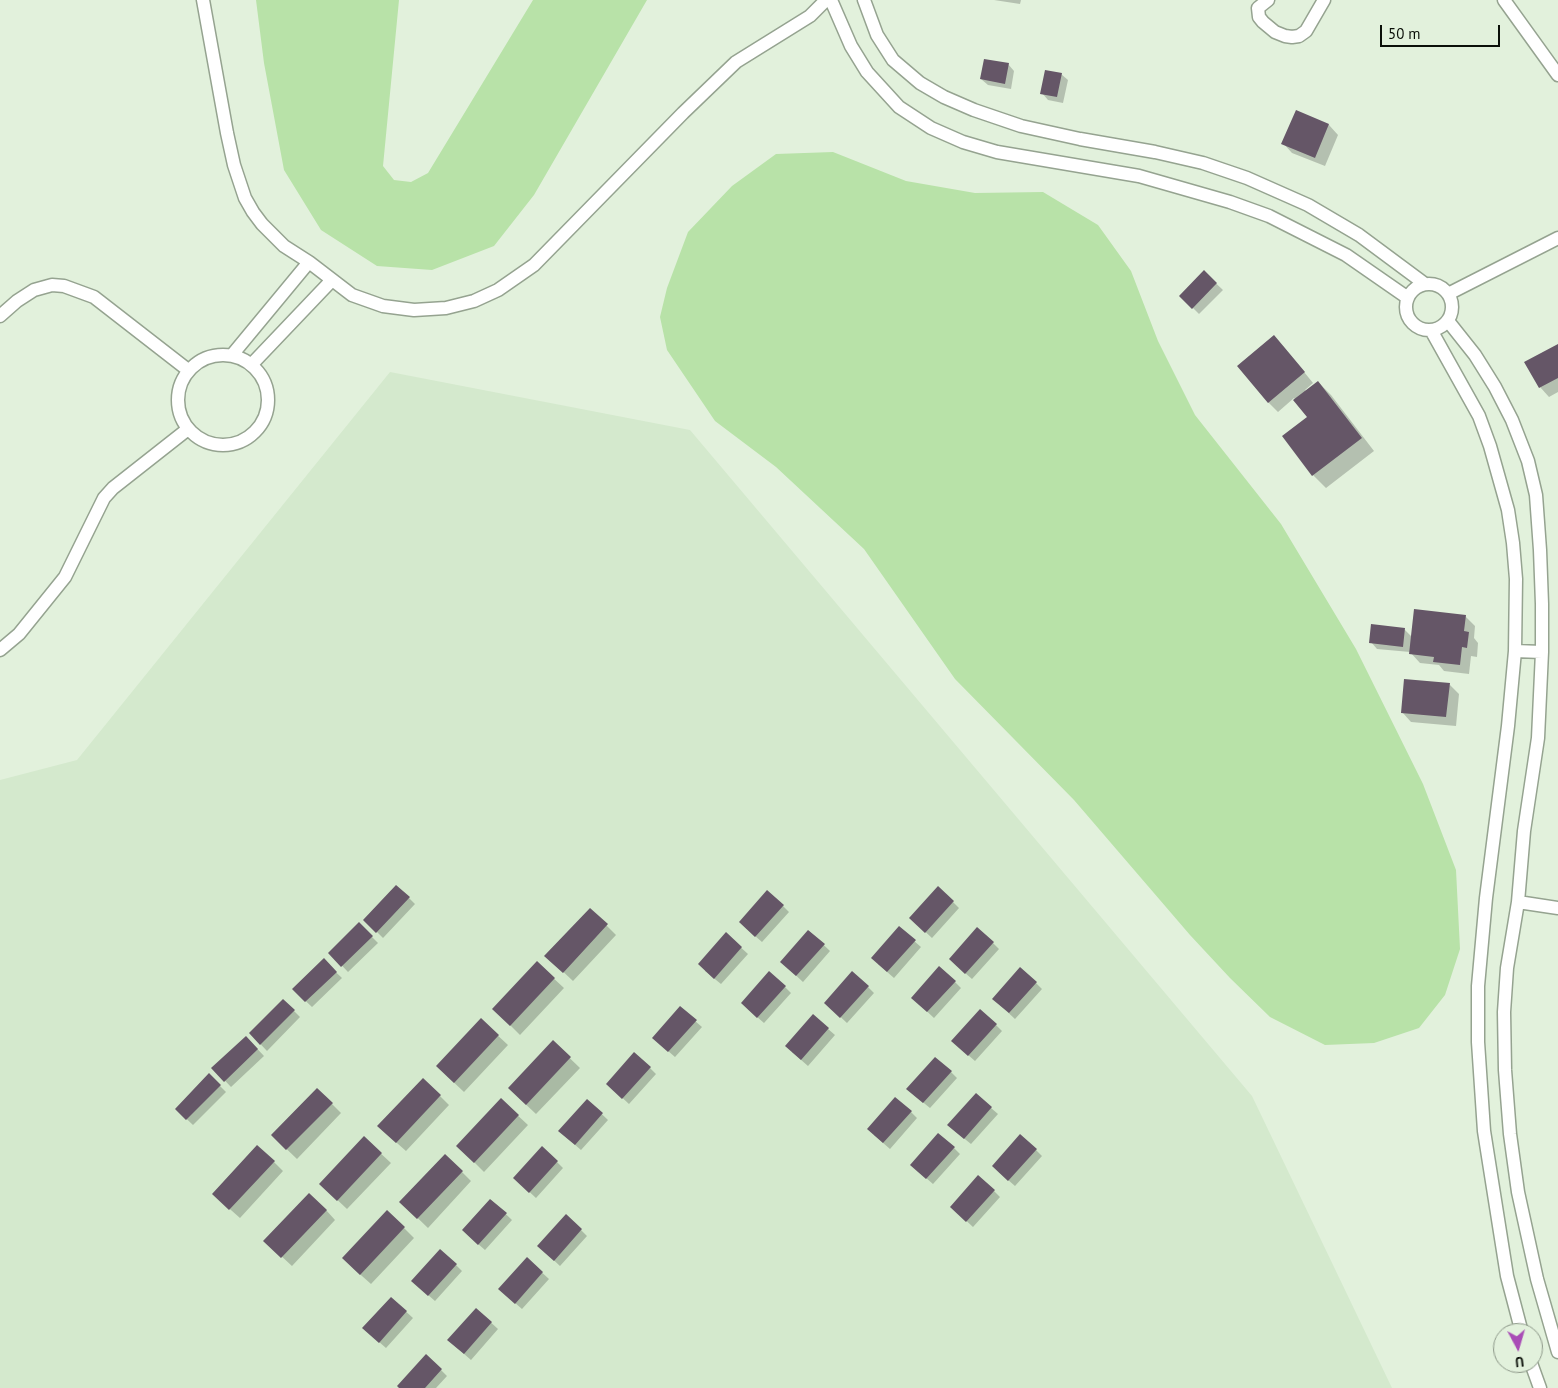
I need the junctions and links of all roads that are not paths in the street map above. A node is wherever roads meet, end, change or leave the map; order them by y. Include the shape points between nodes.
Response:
1 (203, 0) edge
2 (826, 0) edge
3 (831, 0) edge
4 (864, 0) edge
5 (1268, 0) edge
6 (1324, 0) edge
7 (1504, 0) edge
8 (1558, 75) edge
9 (1558, 238) edge
10 (309, 262) junction
11 (332, 280) junction
12 (1425, 284) junction
13 (1448, 294) junction
14 (1408, 298) junction
15 (0, 316) edge
16 (1448, 321) junction
17 (1431, 330) junction
18 (232, 355) junction
19 (252, 364) junction
20 (188, 370) junction
21 (188, 429) junction
22 (0, 650) edge
23 (1515, 650) junction
24 (1542, 652) junction
25 (1518, 902) junction
26 (1558, 908) edge
27 (1519, 1323) edge
28 (1558, 1352) edge
29 (1535, 1373) edge
30 (1540, 1388) edge

1 - 10 street via 227,133 245,198 273,236
2 - 11 street via 810,16 736,62 534,265 498,290 474,301 446,308 414,310 376,304 352,295
3 - 14 street via 851,46 867,72 899,107 931,128 997,152 1139,176 1230,202 1269,216 1346,255
4 - 12 street via 877,35 894,60 920,83 944,97 1021,126 1203,163 1247,178 1308,205 1359,236
5 - 6 street via 1258,8 1259,17 1274,32 1292,37 1306,31
7 - 8 street
9 - 13 street
10 - 11 street
10 - 18 street
11 - 19 street
12 - 13 street via 1435,285
12 - 14 street
13 - 16 street via 1452,307
14 - 17 street via 1406,309 1411,322
15 - 20 street via 34,290 52,285 64,286 94,297
16 - 17 street
16 - 24 street via 1495,387 1528,461 1536,495
17 - 23 street via 1479,416 1508,510 1516,579
18 - 19 street
18 - 20 street via 216,354
19 - 21 street via 263,376 269,392 268,410 262,425 250,437 234,444 217,445 200,440
20 - 21 street via 180,384 177,399 180,415
21 - 22 street via 104,498 65,577 19,634
23 - 24 street
23 - 27 street via 1486,898 1478,986 1478,1042 1484,1131 1507,1276
24 - 25 street via 1538,738 1524,830
25 - 26 street
25 - 28 street via 1506,968 1504,1012 1510,1134 1518,1192
29 - 30 street

